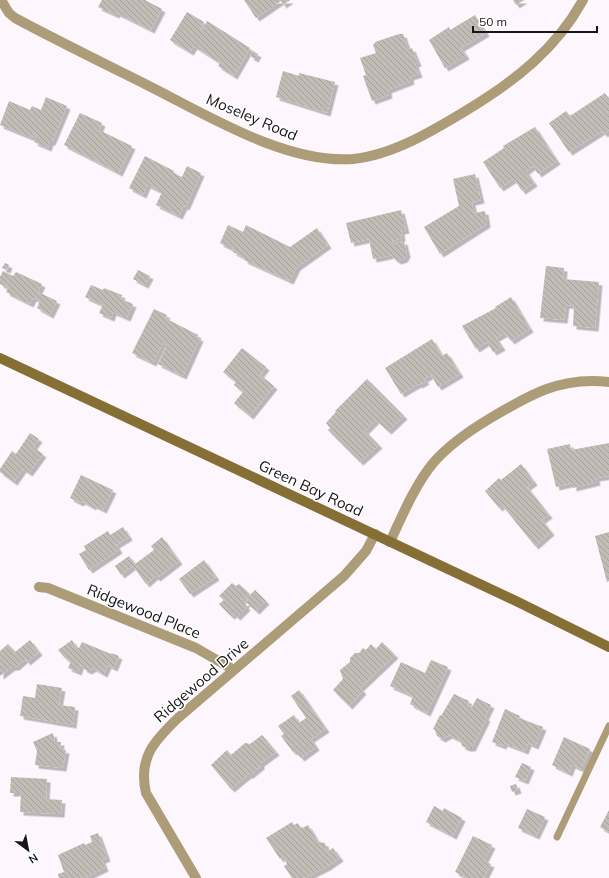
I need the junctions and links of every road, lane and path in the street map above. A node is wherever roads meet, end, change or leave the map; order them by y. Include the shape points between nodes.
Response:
1 (1, 0) edge
2 (583, 0) edge
3 (0, 358) edge
4 (609, 382) edge
5 (375, 534) junction
6 (390, 542) junction
7 (39, 587) dead end
8 (609, 647) edge
9 (234, 670) junction
10 (609, 726) edge
11 (557, 837) dead end
12 (196, 878) edge

1 - 2 street, Moseley Road via 15,18 197,110 259,140 303,156 329,160 373,156 410,141 498,91 544,53 574,18
3 - 5 main road, Green Bay Road
4 - 6 street via 592,381 546,389 526,396 461,436 424,475
5 - 6 main road, Green Bay Road
5 - 9 street, Ridgewood Drive via 366,551 344,576
6 - 8 main road, Green Bay Road
7 - 9 street, Ridgewood Place via 48,588 196,648
9 - 12 street, Ridgewood Drive via 160,735 149,751 144,766 143,781 146,793
10 - 11 lane

